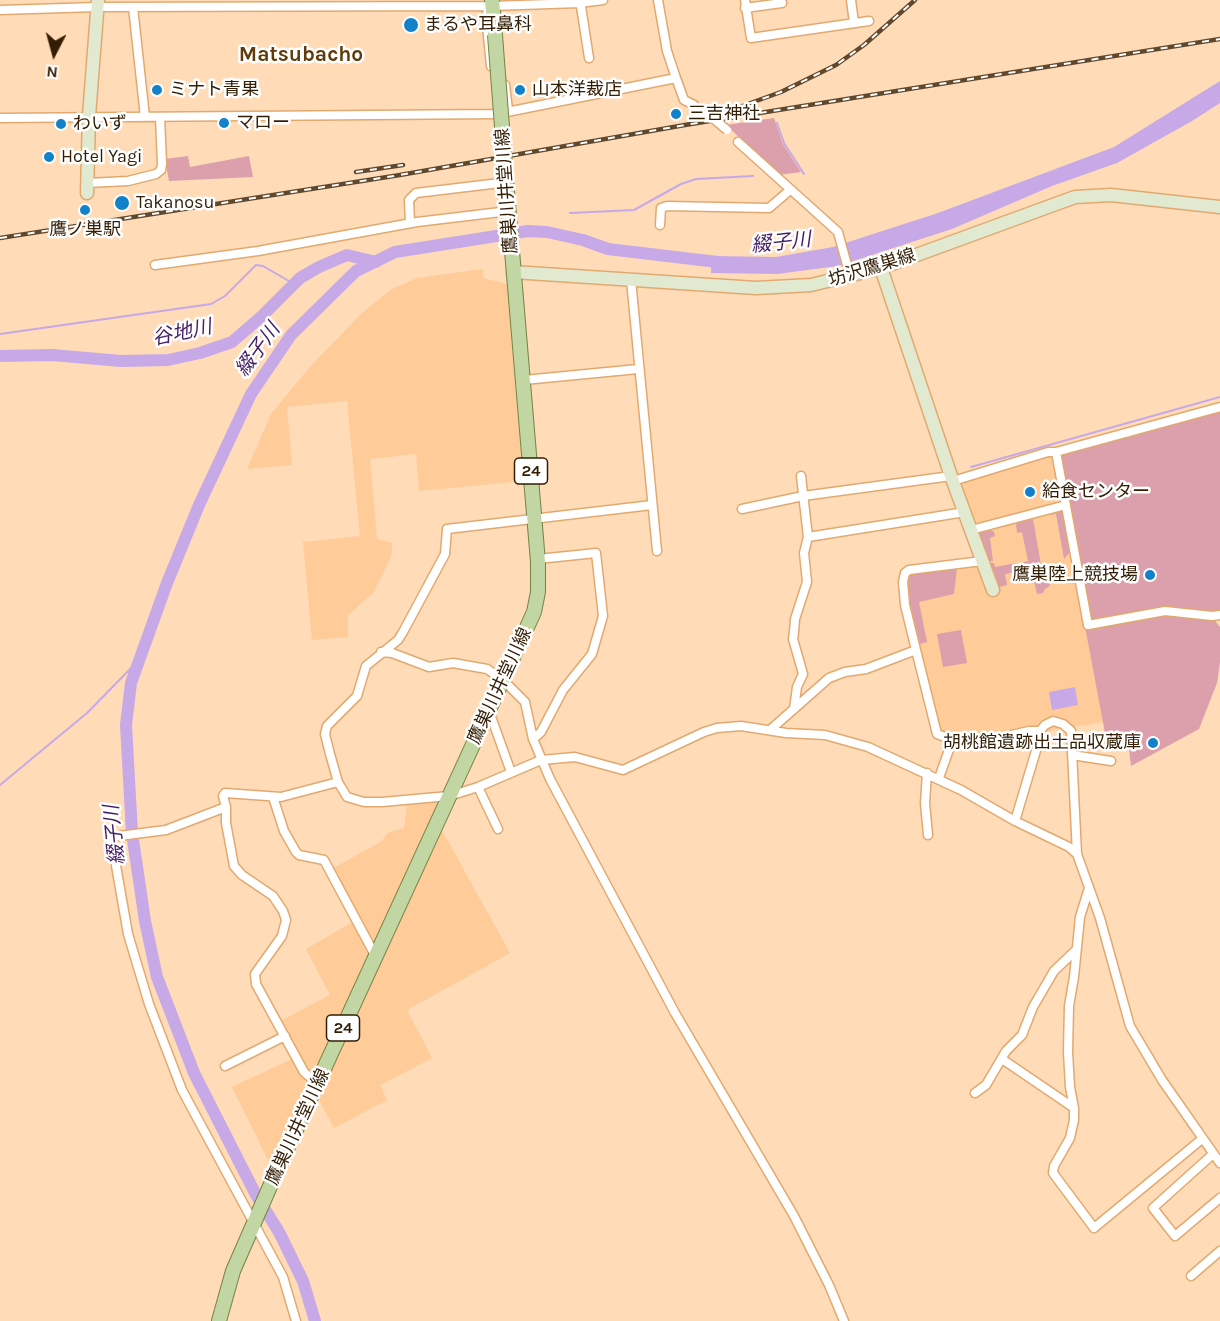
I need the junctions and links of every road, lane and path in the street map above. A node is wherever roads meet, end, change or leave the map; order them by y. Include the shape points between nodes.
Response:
1 (603, 0) edge
2 (658, 0) edge
3 (851, 0) edge
4 (580, 2) edge
5 (98, 3) edge
6 (246, 3) edge
7 (492, 3) edge
8 (782, 3) dead end
9 (370, 4) edge
10 (745, 4) edge
11 (133, 7) junction
12 (0, 10) edge
13 (869, 21) dead end
14 (854, 23) junction
15 (589, 58) dead end
16 (676, 78) junction
17 (694, 105) dead end
18 (508, 110) junction
19 (497, 114) junction
20 (708, 114) dead end
21 (89, 116) junction
22 (145, 117) junction
23 (160, 117) junction
24 (0, 118) edge
25 (727, 130) dead end
26 (738, 142) dead end
27 (503, 181) junction
28 (87, 188) joint
29 (790, 190) junction
30 (1220, 207) edge
31 (509, 214) junction
32 (410, 223) junction
33 (660, 225) dead end
34 (155, 265) dead end
35 (881, 268) junction
36 (513, 272) junction
37 (849, 273) junction
38 (631, 280) junction
39 (638, 369) junction
40 (524, 380) junction
41 (1220, 407) edge
42 (1056, 452) junction
43 (801, 476) dead end
44 (952, 478) junction
45 (803, 496) junction
46 (652, 504) junction
47 (1066, 505) junction
48 (742, 508) dead end
49 (965, 512) junction
50 (534, 518) junction
51 (972, 530) junction
52 (808, 537) junction
53 (657, 551) dead end
54 (538, 559) junction
55 (982, 561) junction
56 (993, 590) dead end
57 (1220, 615) edge
58 (916, 650) junction
59 (381, 652) junction
60 (503, 680) junction
61 (794, 709) junction
62 (489, 711) junction
63 (770, 730) junction
64 (1040, 731) junction
65 (533, 739) junction
66 (951, 744) junction
67 (1072, 755) junction
68 (541, 760) junction
69 (1111, 761) dead end
70 (511, 772) junction
71 (927, 773) junction
72 (939, 778) junction
73 (338, 782) junction
74 (478, 787) junction
75 (449, 796) junction
76 (273, 797) junction
77 (226, 807) junction
78 (1015, 821) junction
79 (498, 829) dead end
80 (928, 835) dead end
81 (1077, 854) junction
82 (1089, 888) junction
83 (1076, 950) junction
84 (376, 957) junction
85 (285, 1036) junction
86 (1002, 1059) junction
87 (225, 1066) dead end
88 (318, 1084) junction
89 (975, 1093) dead end
90 (1074, 1108) junction
91 (1202, 1139) junction
92 (1213, 1154) junction
93 (1220, 1163) edge
94 (1220, 1198) edge
95 (255, 1222) junction
96 (1220, 1251) edge
97 (1191, 1276) dead end
98 (219, 1321) edge
99 (296, 1321) edge
100 (844, 1321) edge

1 - 4 street
2 - 16 street
3 - 14 street
4 - 7 street
4 - 15 street
5 - 11 street
5 - 12 street
5 - 21 main road
6 - 9 street
6 - 11 street
7 - 9 street
7 - 18 street via 498,12
7 - 19 street via 486,15
7 - 27 main road, 鷹巣川井堂川線 / 24, bridge
8 - 10 street
10 - 14 street via 752,38
11 - 22 street
13 - 14 street
16 - 17 street via 684,100
16 - 18 street
18 - 19 street
19 - 23 street
20 - 25 street, bridge
21 - 22 street
21 - 24 street
21 - 28 main road
22 - 23 street
23 - 28 street via 161,170
26 - 29 street
27 - 31 main road, 鷹巣川井堂川線 / 24
27 - 32 street via 416,193 409,200
29 - 33 street via 770,208 667,206 661,208
29 - 37 street via 838,232
30 - 35 main road, 坊沢鷹巣線 via 1111,195 1075,197
31 - 32 street
31 - 36 main road, 鷹巣川井堂川線 / 24
32 - 34 street
35 - 37 main road, 坊沢鷹巣線
35 - 44 main road
36 - 38 main road, 坊沢鷹巣線
36 - 40 main road, 鷹巣川井堂川線 / 24
37 - 38 main road, 坊沢鷹巣線 via 828,282 786,288
38 - 39 street
39 - 40 street
39 - 46 street
40 - 50 main road, 鷹巣川井堂川線 / 24
41 - 42 street
42 - 44 street
42 - 47 street
43 - 45 street
44 - 45 street
44 - 49 main road
45 - 48 street
45 - 52 street
46 - 50 street
46 - 53 street
47 - 51 street
47 - 57 street via 1088,625 1165,611
49 - 51 main road
49 - 52 street
50 - 54 main road, 鷹巣川井堂川線 / 24
50 - 59 street via 447,529 445,554 415,612 398,639
51 - 55 main road
52 - 61 street via 804,554 807,582 795,619 803,674 796,687
54 - 60 main road, 鷹巣川井堂川線 / 24 via 534,612
54 - 65 street via 596,553 603,616 592,654 563,690 541,732
55 - 56 main road
55 - 58 street via 905,573 905,605
58 - 61 street via 834,676
58 - 66 street via 937,734
59 - 60 street via 429,667 453,663 478,666
59 - 73 street via 366,666 357,696 327,726 325,734
60 - 62 main road, 鷹巣川井堂川線 / 24
60 - 65 street via 525,702
61 - 63 street
62 - 70 street
62 - 75 main road, 鷹巣川井堂川線 / 24
63 - 68 street via 717,728 623,770 575,757
63 - 71 street via 841,739
64 - 66 street
64 - 67 street via 1053,722 1063,724 1071,731
64 - 78 street
65 - 68 street
66 - 72 street
67 - 69 street
67 - 81 street
68 - 70 street
68 - 100 street via 659,983 794,1216
70 - 74 street
71 - 72 street
71 - 80 street
72 - 78 street
73 - 75 street via 347,797 364,802
73 - 76 street
74 - 75 street
74 - 79 street
75 - 84 main road, 鷹巣川井堂川線 / 24
76 - 77 street via 225,793
76 - 84 street via 296,852 324,860
77 - 85 street via 234,866 273,896 286,920 282,936 254,978
77 - 95 street via 166,830 111,837 136,965 149,1004 182,1090
78 - 81 street
81 - 82 street
82 - 83 street
82 - 91 street via 1130,1026
83 - 86 street via 1054,971 1022,1035
83 - 90 street via 1068,1052
84 - 88 main road, 鷹巣川井堂川線 / 24
85 - 87 street
85 - 88 street via 304,1072
86 - 89 street via 986,1085
86 - 90 street
88 - 95 main road, 鷹巣川井堂川線 / 24
90 - 91 street via 1070,1138 1053,1173 1094,1228
91 - 92 street
92 - 93 street
92 - 94 street via 1153,1208 1175,1236
95 - 98 main road, 鷹巣川井堂川線 / 24 via 233,1271
95 - 99 street via 283,1277
96 - 97 street

